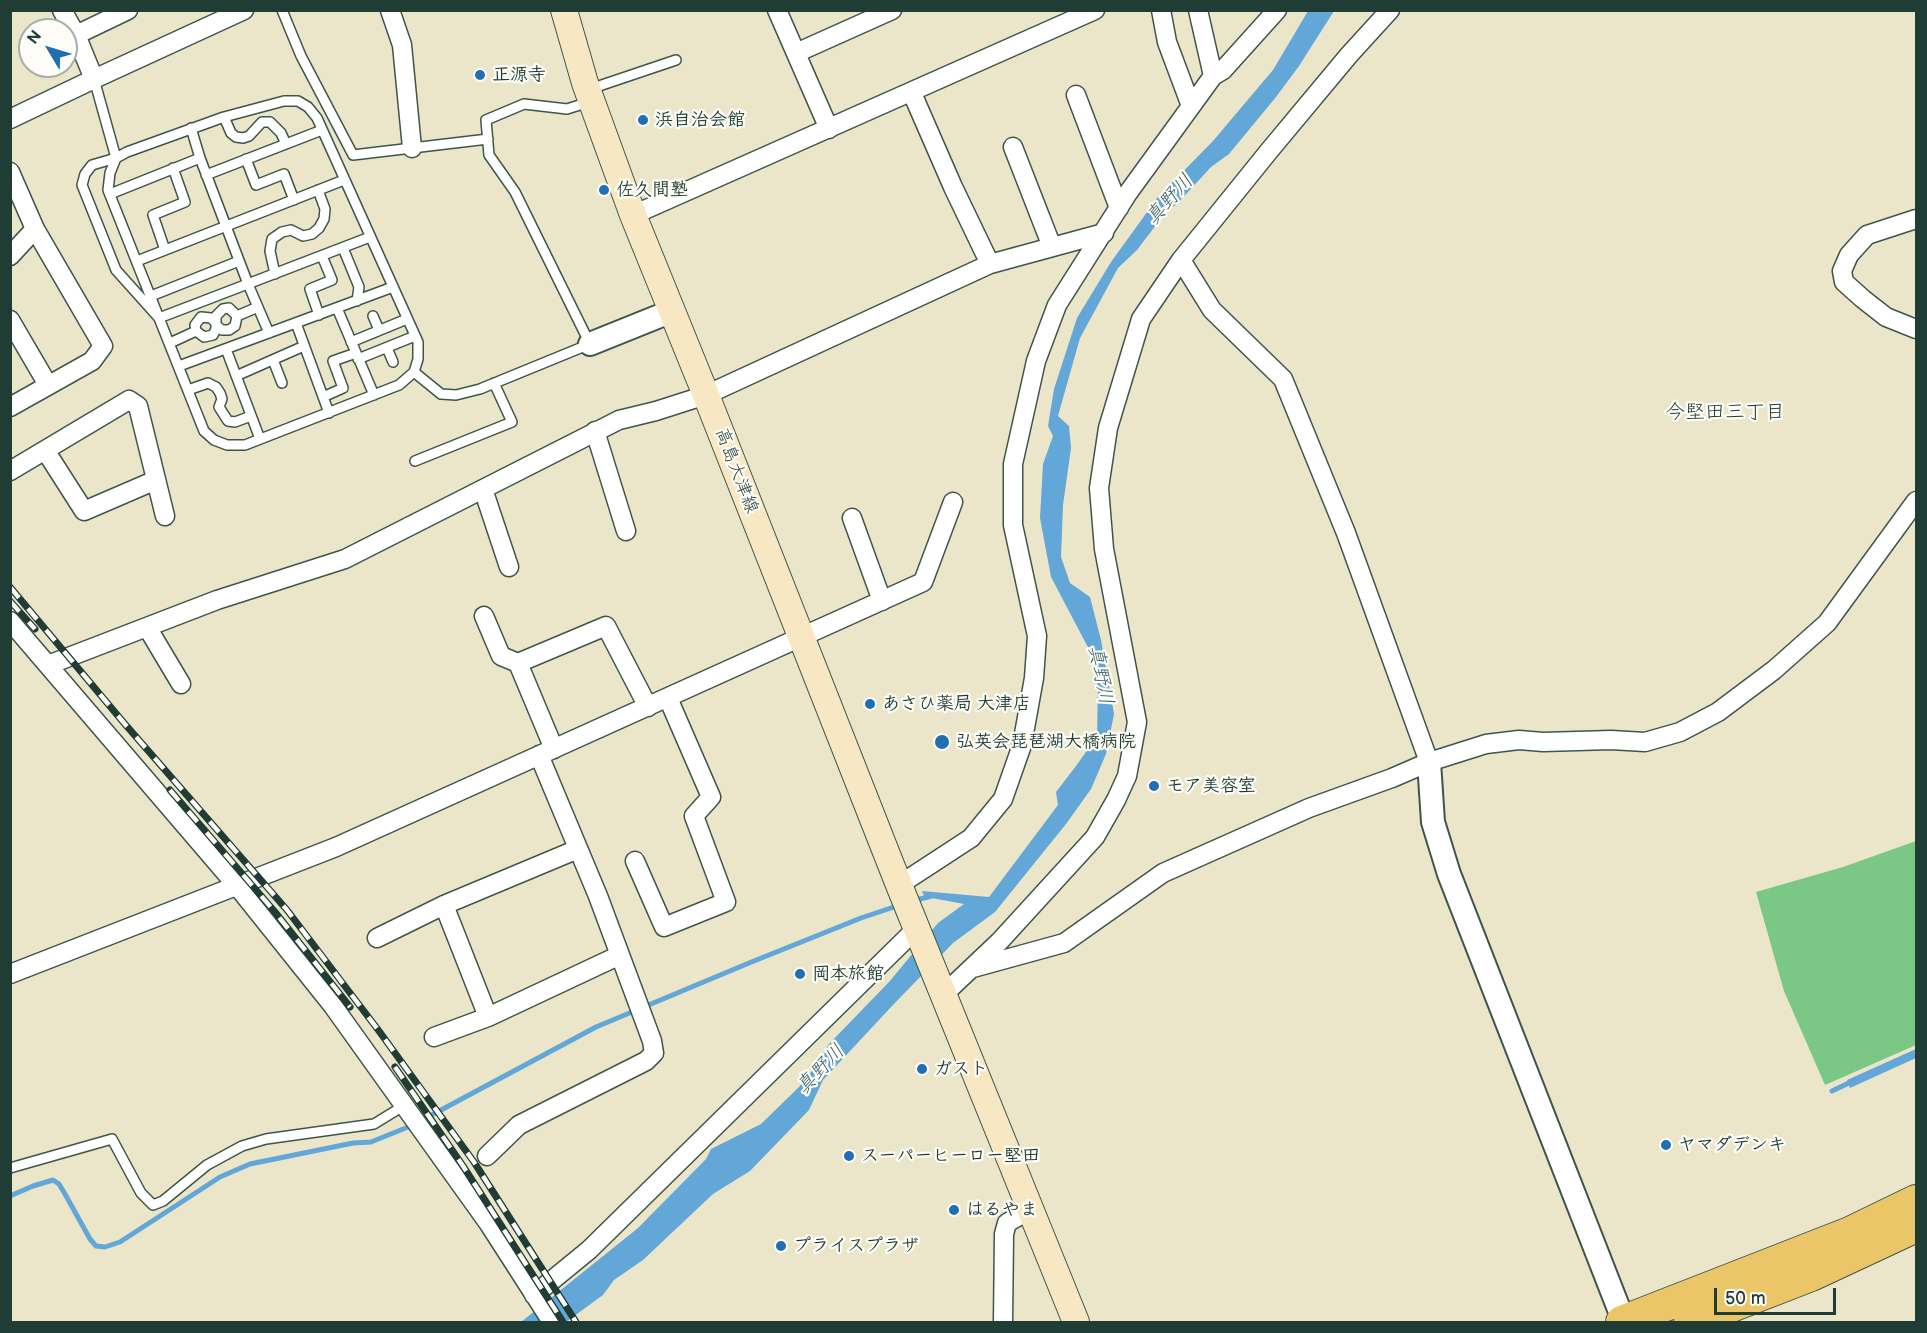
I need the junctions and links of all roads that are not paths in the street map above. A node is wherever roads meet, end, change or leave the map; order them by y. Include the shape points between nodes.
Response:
1 (128, 10) edge
2 (244, 10) edge
3 (282, 10) edge
4 (390, 10) edge
5 (564, 10) edge
6 (777, 10) edge
7 (892, 10) edge
8 (1095, 10) edge
9 (1161, 10) edge
10 (1197, 10) edge
11 (1277, 10) edge
12 (1390, 10) edge
13 (78, 34) edge
14 (78, 40) edge
15 (796, 53) junction
16 (676, 60) dead end
17 (1213, 76) junction
18 (94, 79) junction
19 (912, 93) junction
20 (589, 95) junction
21 (1076, 95) dead end
22 (1191, 106) junction
23 (224, 117) junction
24 (10, 119) edge
25 (191, 128) junction
26 (829, 129) junction
27 (322, 130) junction
28 (488, 139) junction
29 (286, 144) junction
30 (1013, 147) dead end
31 (412, 148) junction
32 (116, 158) junction
33 (200, 158) junction
34 (246, 159) junction
35 (173, 168) junction
36 (10, 172) edge
37 (206, 175) junction
38 (344, 180) junction
39 (318, 190) junction
40 (110, 194) junction
41 (294, 200) junction
42 (1119, 208) junction
43 (633, 215) junction
44 (1917, 219) edge
45 (226, 227) junction
46 (35, 229) junction
47 (1104, 233) junction
48 (370, 237) junction
49 (1052, 247) junction
50 (343, 248) junction
51 (165, 250) junction
52 (10, 256) edge
53 (322, 256) junction
54 (1181, 260) junction
55 (137, 261) junction
56 (239, 261) junction
57 (990, 264) junction
58 (275, 274) junction
59 (248, 284) junction
60 (393, 287) junction
61 (151, 296) junction
62 (357, 300) junction
63 (258, 308) junction
64 (337, 308) junction
65 (672, 310) junction
66 (237, 315) junction
67 (319, 315) junction
68 (374, 316) dead end
69 (159, 318) junction
70 (407, 319) junction
71 (10, 320) edge
72 (296, 323) junction
73 (216, 324) junction
74 (1917, 329) edge
75 (379, 330) junction
76 (196, 332) junction
77 (269, 333) junction
78 (415, 336) junction
79 (351, 342) junction
80 (170, 343) junction
81 (590, 344) junction
82 (304, 346) junction
83 (387, 348) junction
84 (226, 349) junction
85 (357, 356) junction
86 (273, 360) junction
87 (393, 362) dead end
88 (179, 366) junction
89 (414, 372) junction
90 (236, 376) junction
91 (282, 383) dead end
92 (494, 383) junction
93 (48, 385) junction
94 (188, 390) junction
95 (374, 395) junction
96 (706, 395) junction
97 (323, 397) junction
98 (10, 407) edge
99 (329, 412) junction
100 (251, 416) junction
101 (595, 431) junction
102 (260, 439) junction
103 (45, 450) junction
104 (415, 461) dead end
105 (10, 471) edge
106 (156, 480) junction
107 (483, 489) junction
108 (1917, 501) edge
109 (953, 502) dead end
110 (165, 516) dead end
111 (852, 518) dead end
112 (626, 531) dead end
113 (509, 567) dead end
114 (882, 601) junction
115 (484, 616) dead end
116 (10, 621) edge
117 (147, 627) junction
118 (801, 638) junction
119 (518, 663) junction
120 (48, 665) junction
121 (181, 684) dead end
122 (668, 698) junction
123 (648, 707) junction
124 (547, 752) junction
125 (1429, 762) junction
126 (578, 849) junction
127 (635, 861) dead end
128 (237, 885) junction
129 (899, 885) junction
130 (444, 905) junction
131 (917, 928) junction
132 (377, 938) dead end
133 (620, 955) junction
134 (971, 969) junction
135 (10, 974) edge
136 (942, 991) junction
137 (488, 1017) junction
138 (434, 1038) dead end
139 (406, 1105) junction
140 (487, 1156) dead end
141 (10, 1168) edge
142 (1917, 1201) edge
143 (1031, 1209) junction
144 (1917, 1226) edge
145 (536, 1299) junction
146 (1623, 1322) edge
147 (552, 1323) edge
148 (1003, 1323) edge
149 (1076, 1323) edge
150 (1690, 1323) edge

1 - 13 street
2 - 18 street
3 - 31 lane via 301,56 353,155
4 - 31 street via 402,45
5 - 20 main road, 高島大津線
6 - 15 street
7 - 15 street
8 - 19 street
9 - 22 street via 1167,42
10 - 17 street
11 - 17 street via 1223,70
12 - 54 street
14 - 18 street
15 - 26 street
16 - 20 lane
17 - 22 street
18 - 24 street
18 - 32 lane
19 - 26 street
19 - 57 street
20 - 28 lane via 567,109 524,104 486,120
20 - 43 main road, 高島大津線
21 - 42 street
22 - 42 street
23 - 25 lane
23 - 27 lane via 298,101 308,107
23 - 29 lane via 231,133 243,138 262,122 270,122
25 - 32 lane
25 - 33 lane
26 - 43 street
27 - 29 lane
27 - 38 lane
28 - 31 lane
28 - 81 lane via 489,155 515,192
29 - 34 lane
30 - 49 street
32 - 40 lane via 110,172
32 - 69 lane via 92,165 82,184 116,270
33 - 35 lane
33 - 37 lane
34 - 37 lane
34 - 41 lane via 256,185 284,174
35 - 40 lane
35 - 51 lane via 185,202 153,215
36 - 46 street
37 - 45 lane
38 - 39 lane
38 - 48 lane
39 - 41 lane
39 - 58 lane via 325,208 320,228 303,236 291,230 282,232 272,239 270,251
40 - 55 lane
41 - 45 lane
42 - 47 street
43 - 65 main road, 高島大津線
44 - 74 street via 1867,235 1849,255 1842,271 1844,282 1863,299 1886,316
45 - 51 lane
45 - 56 lane
46 - 52 street
46 - 93 street via 103,346 92,361
47 - 49 street
47 - 129 street via 1057,305 1036,361 1013,464 1013,525 1037,636 1022,746 1003,799 971,838
48 - 50 lane
48 - 60 lane
49 - 57 street
50 - 53 lane
50 - 62 lane via 359,287
51 - 55 lane
53 - 58 lane
53 - 67 lane via 333,280 310,289
54 - 125 street via 1212,310 1283,379 1346,533
54 - 134 street via 1141,319 1108,428 1099,488 1104,549 1137,722 1127,776 1095,837
55 - 61 lane
56 - 59 lane
56 - 61 lane
57 - 96 street
58 - 59 lane
59 - 63 lane
59 - 69 lane
60 - 62 lane
60 - 70 lane
61 - 69 lane
62 - 64 lane
63 - 66 lane
63 - 77 lane
64 - 67 lane
64 - 79 lane
65 - 81 street
65 - 96 main road, 高島大津線
66 - 73 lane via 237,323 229,330
66 - 73 lane via 229,308 223,309 216,315
67 - 72 lane
68 - 75 lane
69 - 80 lane
70 - 75 lane
70 - 78 lane
71 - 93 street
72 - 77 lane
72 - 82 lane
73 - 76 lane via 210,336 204,338
73 - 76 lane via 208,316 201,317 195,325
75 - 79 lane
76 - 80 lane
77 - 84 lane
78 - 83 lane
78 - 89 lane via 418,359
79 - 85 lane
80 - 88 lane
81 - 92 lane
82 - 86 lane
82 - 97 lane
83 - 85 lane
83 - 87 lane
84 - 88 lane
84 - 90 lane
85 - 95 lane
85 - 97 lane via 333,361 343,388
86 - 90 lane
86 - 91 lane
88 - 94 lane
89 - 92 lane via 441,394 456,395
89 - 95 lane via 399,385
90 - 100 lane
92 - 104 lane via 512,422
93 - 98 street
94 - 100 lane via 208,383 220,393 219,407 228,421
94 - 102 lane via 204,431 214,440 245,445
95 - 99 lane
96 - 101 street via 619,420
96 - 118 main road, 高島大津線
97 - 99 lane
99 - 102 lane
100 - 102 lane
101 - 107 street
101 - 112 street
103 - 105 street
103 - 106 street via 84,511
103 - 106 street via 129,400 138,406
106 - 110 street
107 - 113 street
107 - 117 street via 345,559
108 - 125 street via 1827,623 1718,712 1680,732 1645,742 1519,740 1486,744
109 - 114 street via 923,582
111 - 114 street
114 - 118 street
115 - 119 street via 501,656
116 - 120 street
117 - 120 street
117 - 121 street
118 - 122 street
118 - 129 main road, 高島大津線
119 - 123 street via 606,626
119 - 124 street
120 - 128 street
122 - 123 street
122 - 127 street via 711,797 694,816 726,902 664,927
123 - 124 street
124 - 126 street
124 - 128 street via 336,847
125 - 134 street via 1309,808 1163,873 1064,943
125 - 146 street via 1433,822 1449,874
126 - 130 street
126 - 133 street
128 - 135 street
128 - 139 street
129 - 131 main road, 高島大津線
130 - 132 street
130 - 137 street
131 - 136 main road, 高島大津線
131 - 145 street
133 - 137 street
133 - 140 street via 654,1053 646,1061 519,1125
134 - 136 street
136 - 143 main road
137 - 138 street
139 - 141 lane via 374,1124 242,1146 207,1165 153,1205 141,1193 111,1138
139 - 145 street
142 - 146 highway via 1850,1233
143 - 148 street via 1008,1223 1004,1234
143 - 149 main road
144 - 150 highway via 1811,1275
145 - 147 street

